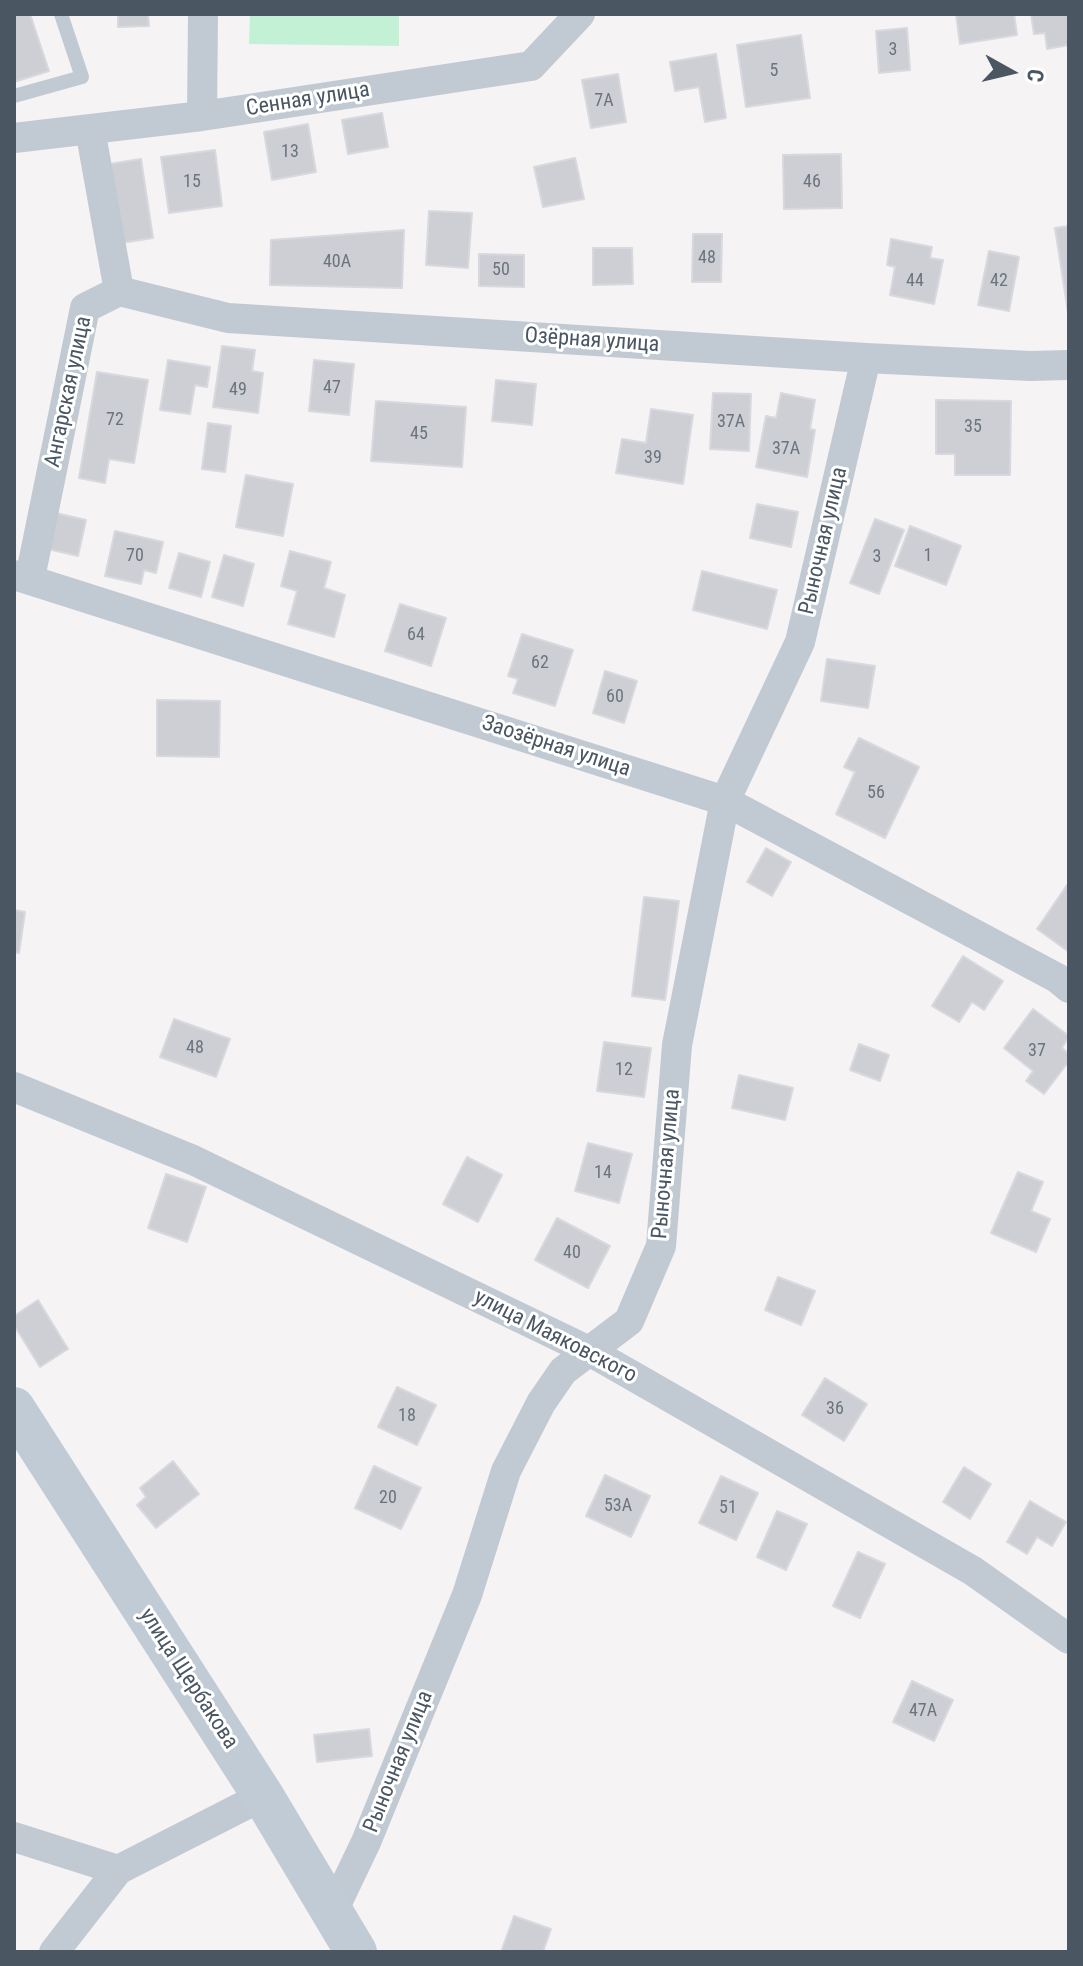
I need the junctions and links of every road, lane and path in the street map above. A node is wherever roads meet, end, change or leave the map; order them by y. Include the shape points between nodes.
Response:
1 (61, 14) edge
2 (203, 14) edge
3 (580, 14) edge
4 (14, 96) edge
5 (202, 116) junction
6 (90, 129) junction
7 (14, 138) edge
8 (119, 291) junction
9 (866, 358) junction
10 (1069, 365) edge
11 (22, 577) edge
12 (725, 801) junction
13 (1069, 988) edge
14 (14, 1087) edge
15 (591, 1352) junction
16 (14, 1408) edge
17 (1069, 1639) edge
18 (263, 1796) junction
19 (14, 1837) edge
20 (118, 1870) junction
21 (333, 1911) junction
22 (54, 1952) edge
23 (356, 1952) edge

1 - 4 lane via 82,77
2 - 5 street
3 - 5 street, Сенная улица via 531,66
5 - 6 street, Сенная улица
6 - 7 street, Сенная улица
6 - 8 street
8 - 9 street, Озёрная улица via 228,318
8 - 11 street, Ангарская улица via 85,308
9 - 10 street, Озёрная улица
9 - 12 street, Рыночная улица via 800,642
11 - 12 street, Заозёрная улица
12 - 13 street, Заозёрная улица
12 - 15 street, Рыночная улица via 677,1045 661,1246 629,1321
14 - 15 street, улица Маяковского via 193,1160
15 - 17 street, улица Маяковского via 973,1571
15 - 21 street, Рыночная улица via 563,1371 506,1471 467,1595
16 - 18 street, улица Щербакова
18 - 20 street
18 - 21 street, улица Щербакова
19 - 20 street
20 - 22 street
21 - 23 street, улица Щербакова

